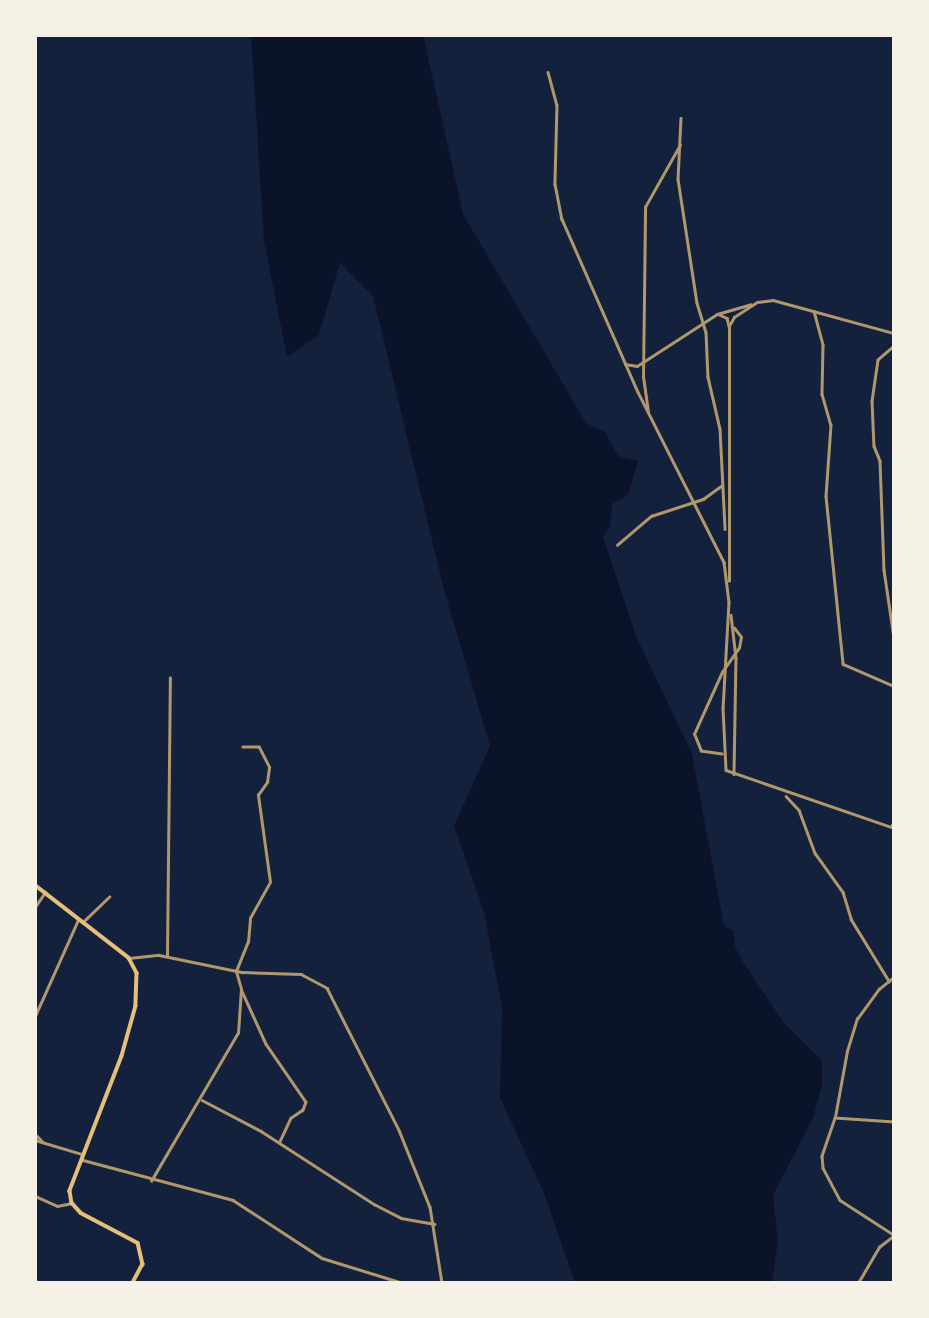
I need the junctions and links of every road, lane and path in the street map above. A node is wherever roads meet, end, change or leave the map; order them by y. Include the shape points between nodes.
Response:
1 (548, 72) dead end
2 (681, 118) dead end
3 (682, 142) junction
4 (754, 304) junction
5 (814, 311) junction
6 (717, 314) junction
7 (703, 324) junction
8 (729, 326) junction
9 (894, 332) edge
10 (894, 346) edge
11 (644, 361) junction
12 (625, 364) junction
13 (648, 415) junction
14 (721, 485) junction
15 (693, 501) junction
16 (727, 541) junction
17 (617, 545) dead end
18 (729, 603) junction
19 (731, 624) junction
20 (894, 638) edge
21 (736, 653) junction
22 (727, 663) junction
23 (170, 678) dead end
24 (894, 686) edge
25 (243, 747) dead end
26 (723, 754) junction
27 (734, 774) junction
28 (784, 794) junction
29 (894, 821) edge
30 (893, 828) edge
31 (35, 886) edge
32 (45, 892) junction
33 (109, 897) dead end
34 (35, 907) edge
35 (79, 917) junction
36 (84, 921) junction
37 (167, 956) junction
38 (129, 958) junction
39 (236, 971) junction
40 (894, 977) edge
41 (889, 981) junction
42 (241, 989) junction
43 (35, 1016) edge
44 (202, 1100) junction
45 (835, 1118) junction
46 (894, 1122) edge
47 (35, 1133) edge
48 (35, 1140) edge
49 (43, 1142) junction
50 (280, 1142) junction
51 (81, 1157) junction
52 (152, 1181) junction
53 (35, 1196) edge
54 (72, 1203) junction
55 (434, 1224) junction
56 (894, 1235) edge
57 (35, 1280) edge
58 (41, 1283) edge
59 (133, 1283) edge
60 (402, 1283) edge
61 (442, 1283) edge
62 (858, 1283) edge

1 - 12 street via 557,105 556,202
2 - 3 street
3 - 7 street via 678,179
3 - 11 street via 645,207
4 - 5 street via 772,300
4 - 6 street
4 - 8 street
5 - 9 street
5 - 24 street via 823,345 822,394 831,425 826,496 844,664
6 - 7 street
6 - 8 street via 727,318
7 - 11 street
7 - 14 street via 708,377 720,429
8 - 16 street
10 - 20 street via 878,360 872,401 874,446 880,461 884,570
11 - 12 street via 637,366
11 - 13 street
12 - 13 street
13 - 15 street
14 - 15 street
14 - 16 street
15 - 17 street via 651,516
15 - 18 street via 720,549
16 - 18 street
18 - 19 street
19 - 21 street
19 - 21 street via 741,637
19 - 22 street
21 - 22 street
21 - 27 street
22 - 26 street
22 - 26 street via 694,734 701,751
23 - 37 street
25 - 39 street via 259,747 269,767 258,796 271,874 250,918 248,942
26 - 27 street via 726,771
27 - 28 street
28 - 30 street
28 - 41 street via 799,810 815,853 843,892 851,919
29 - 30 street
31 - 32 main road
32 - 34 street
32 - 35 main road
33 - 36 street
35 - 36 main road
35 - 43 street
36 - 38 main road
37 - 38 street
37 - 39 street
38 - 51 main road via 137,973 136,1006 117,1073
39 - 42 street
39 - 55 street via 301,974 332,993 399,1130
40 - 41 street
41 - 45 street via 870,999 852,1031
42 - 44 street via 238,1032 219,1057
42 - 50 street via 266,1044 306,1102 291,1118
44 - 50 street
44 - 52 street
45 - 46 street
45 - 56 street via 822,1156 828,1181 849,1208
47 - 49 street
48 - 49 street
49 - 51 street
50 - 55 street via 374,1204 401,1218
51 - 52 street
51 - 54 main road via 70,1191
52 - 60 street via 233,1200 322,1258
53 - 54 street via 57,1206
54 - 59 main road via 80,1213 138,1243 143,1264
55 - 61 street
56 - 62 street via 879,1247
57 - 58 street

